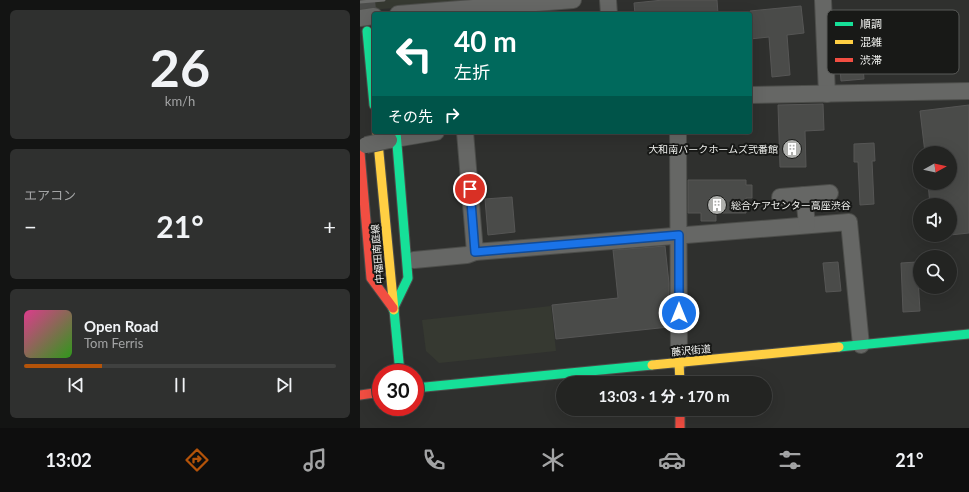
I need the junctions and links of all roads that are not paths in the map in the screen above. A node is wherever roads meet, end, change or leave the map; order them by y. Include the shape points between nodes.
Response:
1 (573, 0) edge
2 (608, 0) edge
3 (822, 0) edge
4 (423, 12) edge
5 (609, 12) edge
6 (372, 18) edge
7 (364, 25) edge
8 (372, 89) edge
9 (969, 91) edge
10 (827, 94) junction
11 (752, 95) edge
12 (412, 134) edge
13 (465, 134) edge
14 (678, 134) edge
15 (389, 136) edge
16 (362, 148) edge
17 (830, 193) dead end
18 (804, 195) junction
19 (780, 197) dead end
20 (807, 225) junction
21 (679, 235) junction
22 (475, 252) junction
23 (414, 260) dead end
24 (393, 309) junction
25 (969, 334) edge
26 (861, 345) junction
27 (679, 362) junction
28 (399, 364) edge
29 (680, 376) edge
30 (424, 387) edge
31 (372, 393) edge
32 (360, 395) edge
33 (680, 416) edge
34 (680, 428) edge

1 - 4 street
2 - 5 street
3 - 10 street
6 - 7 street
7 - 8 main road
9 - 10 street
10 - 11 street
12 - 15 street
13 - 22 street
14 - 21 street
15 - 16 street, bridge
15 - 24 main road, 中福田南庭線
15 - 24 main road via 408,278
16 - 24 main road via 371,278
17 - 18 street
18 - 19 street
18 - 20 street
20 - 21 street
20 - 26 street via 849,222
21 - 22 street
21 - 27 street
22 - 23 street
24 - 28 main road, 中福田南庭線
25 - 26 main road, 藤沢街道
26 - 27 main road, 藤沢街道
27 - 29 main road
27 - 30 main road, 藤沢街道
31 - 32 main road
33 - 34 main road

